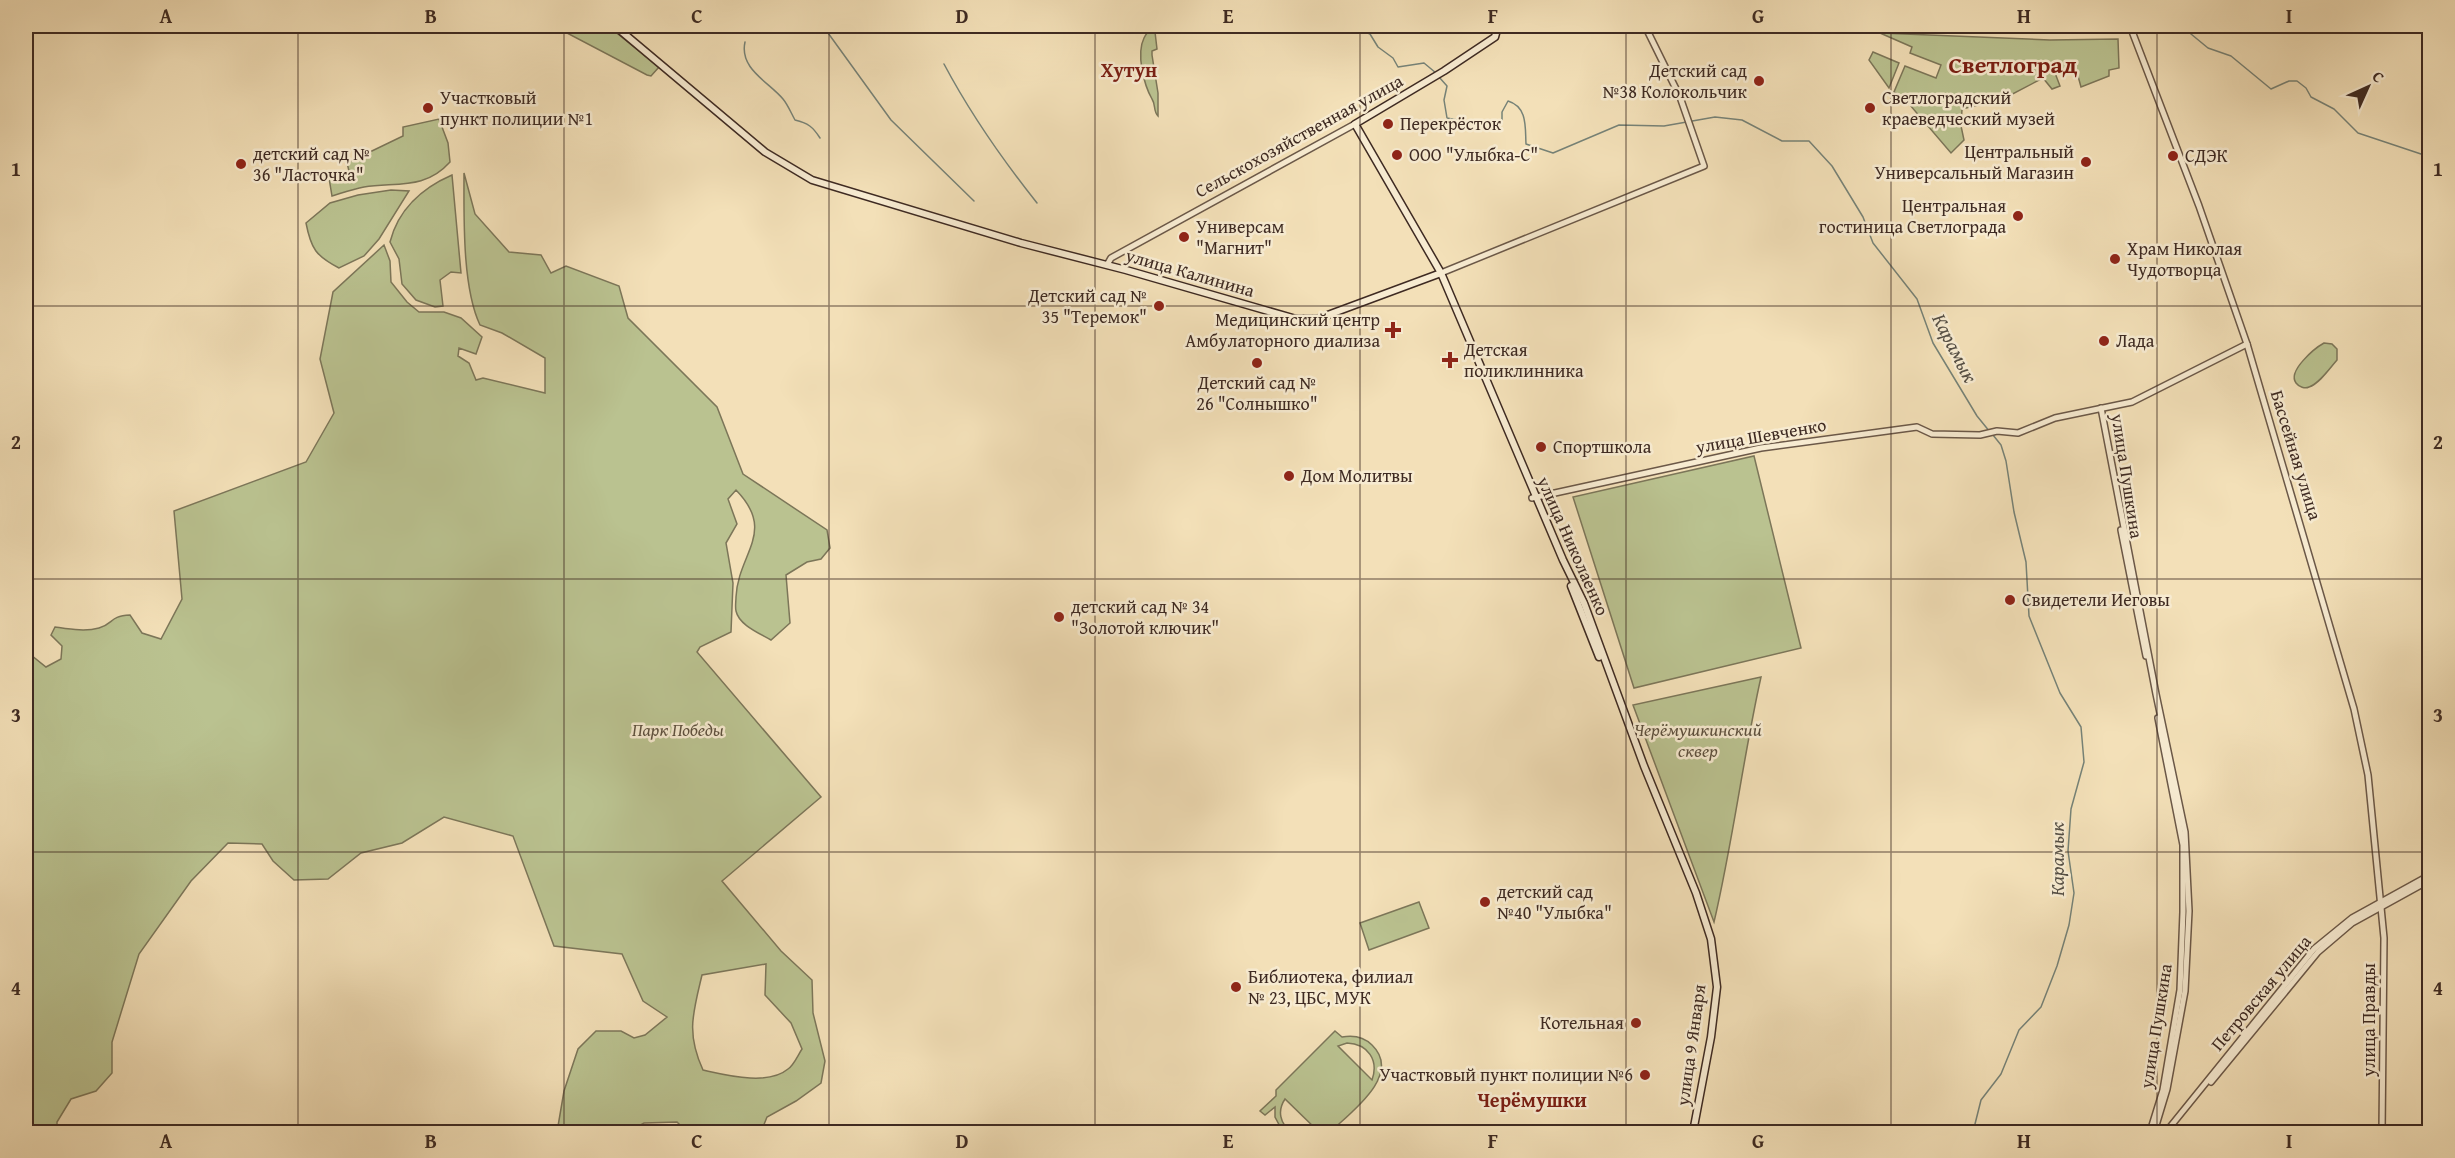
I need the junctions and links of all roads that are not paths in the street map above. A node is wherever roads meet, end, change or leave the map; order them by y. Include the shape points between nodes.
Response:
1 (617, 26) edge
2 (1498, 26) edge
3 (1645, 26) edge
4 (2130, 26) edge
5 (1355, 124) junction
6 (1108, 264) junction
7 (1440, 270) junction
8 (2247, 344) junction
9 (2101, 408) junction
10 (1534, 498) junction
11 (2430, 875) edge
12 (2430, 880) edge
13 (1696, 893) joint
14 (2381, 905) junction
15 (1711, 955) joint
16 (1691, 1132) edge
17 (2152, 1132) edge
18 (2168, 1132) edge
19 (2382, 1132) edge

1 - 6 main road via 766,150 812,178
1 - 6 main road, улица Калинина via 765,152 812,180 1021,243
2 - 5 main road, Сельскохозяйственная улица via 1495,37
3 - 7 street, улица Калинина via 1680,97 1704,166
4 - 8 street, Бассейная улица
5 - 6 street, Сельскохозяйственная улица via 1111,258
5 - 7 main road, улица Николаенко
6 - 7 main road, улица Калинина via 1296,319 1317,319
7 - 10 main road, улица Николаенко
8 - 9 street, улица Шевченко via 2132,402
8 - 14 street, Бассейная улица via 2354,709 2368,775
9 - 10 street, улица Шевченко via 2055,418 2018,433 1932,434 1917,427 1761,448
9 - 17 street, улица Пушкина via 2186,832 2185,990 2167,1089
10 - 13 main road, улица Николаенко via 1584,603
10 - 15 main road, улица Николаенко via 1691,888
11 - 14 street
12 - 14 street
13 - 16 main road, улица 9 Января via 1711,939 1717,987
14 - 18 street via 2318,952
14 - 19 street, улица Правды via 2385,1010
15 - 16 main road, улица 9 Января via 1714,987

